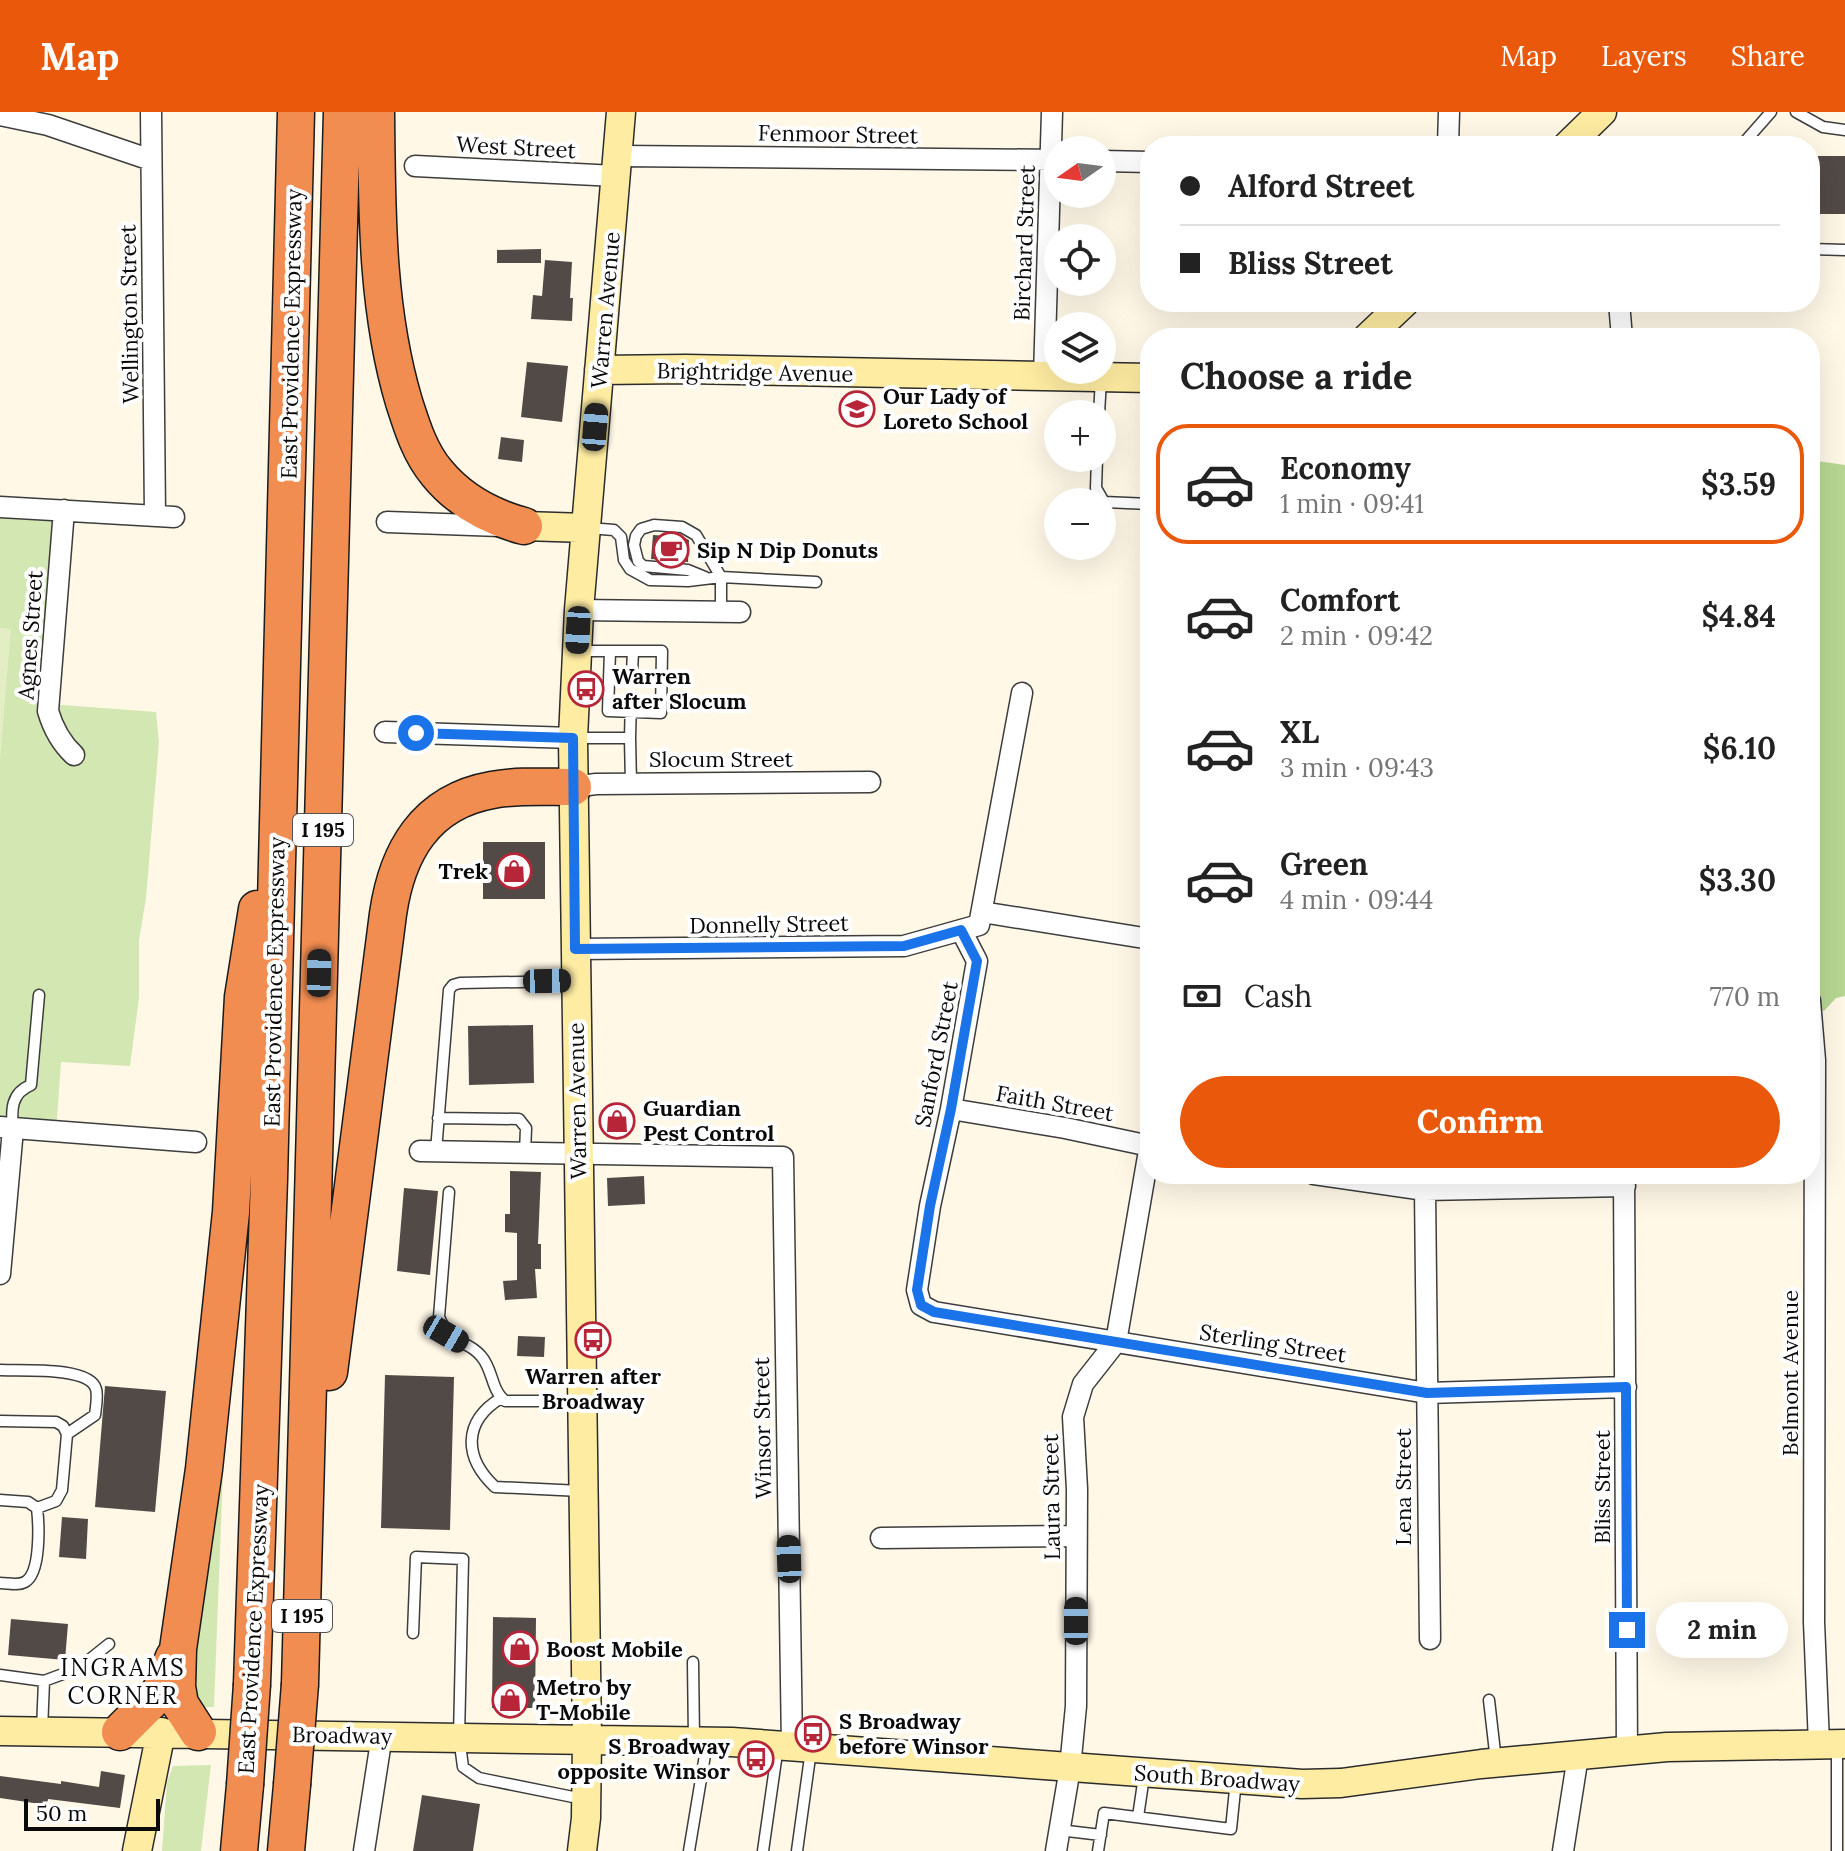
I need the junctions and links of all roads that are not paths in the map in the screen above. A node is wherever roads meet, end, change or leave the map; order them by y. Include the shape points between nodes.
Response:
1 (151, 112) edge
2 (296, 112) edge
3 (342, 112) edge
4 (376, 112) edge
5 (621, 112) edge
6 (1052, 112) edge
7 (1449, 112) edge
8 (1602, 112) edge
9 (1771, 112) edge
10 (1796, 112) edge
11 (0, 115) edge
12 (1845, 130) edge
13 (1054, 136) edge
14 (1448, 136) edge
15 (1577, 136) edge
16 (1750, 136) edge
17 (151, 160) junction
18 (1044, 160) edge
19 (1116, 161) edge
20 (1140, 162) edge
21 (415, 166) dead end
22 (617, 166) junction
23 (1053, 208) edge
24 (1820, 249) edge
25 (1845, 250) edge
26 (1047, 312) edge
27 (1394, 312) edge
28 (1378, 328) edge
29 (599, 370) junction
30 (1044, 376) edge
31 (1116, 377) edge
32 (1140, 378) edge
33 (1097, 472) edge
34 (1140, 504) edge
35 (0, 507) edge
36 (64, 510) junction
37 (387, 522) dead end
38 (524, 526) junction
39 (586, 528) junction
40 (721, 577) junction
41 (708, 578) junction
42 (816, 582) dead end
43 (579, 610) junction
44 (730, 612) joint
45 (577, 651) junction
46 (610, 651) junction
47 (633, 651) junction
48 (632, 673) dead end
49 (1022, 693) dead end
50 (631, 698) dead end
51 (631, 712) junction
52 (385, 732) dead end
53 (573, 738) junction
54 (630, 738) junction
55 (74, 755) dead end
56 (280, 765) junction
57 (870, 782) dead end
58 (631, 784) junction
59 (573, 787) junction
60 (982, 912) junction
61 (961, 930) junction
62 (1140, 937) edge
63 (575, 949) junction
64 (575, 981) junction
65 (39, 995) dead end
66 (951, 1109) junction
67 (438, 1118) junction
68 (6, 1128) edge
69 (196, 1142) dead end
70 (1140, 1143) edge
71 (428, 1151) joint
72 (525, 1154) junction
73 (577, 1154) junction
74 (1143, 1184) edge
75 (1383, 1184) edge
76 (1545, 1184) edge
77 (1625, 1184) edge
78 (1815, 1184) edge
79 (1425, 1190) junction
80 (449, 1192) dead end
81 (0, 1274) edge
82 (918, 1300) joint
83 (1116, 1342) junction
84 (0, 1370) edge
85 (1626, 1387) junction
86 (1427, 1393) junction
87 (501, 1398) junction
88 (581, 1401) junction
89 (0, 1421) edge
90 (67, 1434) junction
91 (583, 1491) junction
92 (0, 1500) edge
93 (37, 1508) junction
94 (1076, 1536) junction
95 (881, 1538) dead end
96 (304, 1548) junction
97 (0, 1583) edge
98 (413, 1633) dead end
99 (1430, 1639) dead end
100 (109, 1644) dead end
101 (178, 1649) junction
102 (693, 1662) dead end
103 (0, 1675) edge
104 (44, 1681) junction
105 (1489, 1700) dead end
106 (0, 1731) edge
107 (42, 1732) junction
108 (120, 1732) junction
109 (161, 1732) junction
110 (198, 1732) junction
111 (382, 1735) junction
112 (459, 1737) junction
113 (587, 1739) junction
114 (701, 1741) junction
115 (1834, 1744) edge
116 (794, 1747) junction
117 (1627, 1751) junction
118 (1578, 1756) junction
119 (1496, 1763) junction
120 (1070, 1768) junction
121 (1145, 1773) junction
122 (1236, 1778) junction
123 (587, 1800) junction
124 (1138, 1817) junction
125 (1059, 1830) junction
126 (1101, 1835) junction
127 (137, 1851) edge
128 (239, 1851) edge
129 (286, 1851) edge
130 (364, 1851) edge
131 (582, 1851) edge
132 (689, 1851) edge
133 (763, 1851) edge
134 (797, 1851) edge
135 (1056, 1851) edge
136 (1098, 1851) edge
137 (1563, 1851) edge
138 (1837, 1851) edge

1 - 17 street, Wellington Street
2 - 56 highway, East Providence Expressway / I 195
3 - 96 highway, East Providence Expressway / I 195
4 - 38 highway via 381,274 413,430 427,459 459,495 500,519
5 - 22 main road, Warren Avenue
6 - 13 street, Birchard Street
7 - 14 street
8 - 15 main road
9 - 16 lane
10 - 12 lane via 1823,127
11 - 17 street via 48,125
17 - 36 street, Wellington Street via 165,516
18 - 22 street, Fenmoor Street
19 - 20 street
21 - 22 street, West Street
22 - 29 main road, Warren Avenue
23 - 26 street, Birchard Street
24 - 25 lane
27 - 28 main road
29 - 30 main road, Brightridge Avenue
29 - 39 main road, Warren Avenue
31 - 32 main road, Brightridge Avenue
33 - 34 lane via 1096,488 1104,502
35 - 36 street
36 - 55 street, Agnes Street via 48,711
37 - 38 street
38 - 39 main road
39 - 41 lane via 614,530 630,569 650,580
39 - 43 main road, Warren Avenue
40 - 41 lane
40 - 41 lane via 696,535 682,527 647,526 636,536 635,553 643,566 688,570
40 - 42 lane
40 - 44 lane
43 - 44 street
43 - 45 main road, Warren Avenue
45 - 46 lane
45 - 53 main road, Warren Avenue
46 - 47 lane
46 - 51 lane via 608,711
47 - 48 lane
47 - 51 lane via 662,651 661,713
49 - 60 street
50 - 51 lane
51 - 54 lane
52 - 53 street
53 - 54 lane
53 - 59 main road, Warren Avenue
54 - 58 lane
56 - 101 highway via 243,997 228,1242
56 - 128 highway, East Providence Expressway / I 195, bridge via 258,1554
57 - 58 street, Slocum Street
58 - 59 street, Slocum Street
59 - 63 main road, Warren Avenue
59 - 96 highway via 495,789 453,803 416,835 397,870
60 - 61 street via 979,925
60 - 62 street
61 - 63 street, Donnelly Street via 904,946
61 - 66 street, Sanford Street via 977,961
63 - 64 main road, Warren Avenue
64 - 67 lane via 453,985
64 - 73 main road, Warren Avenue
65 - 68 lane via 31,1085 15,1097
66 - 70 street, Faith Street
66 - 82 street, Sanford Street via 930,1206
67 - 71 lane
67 - 72 lane via 519,1119 526,1128
68 - 69 street
68 - 81 street
71 - 72 street
72 - 73 street
73 - 88 main road, Warren Avenue
73 - 116 street, Winsor Street via 783,1157
74 - 83 street, Laura Street
75 - 79 street
76 - 79 street
77 - 85 street, Bliss Street
78 - 115 street, Belmont Avenue via 1814,1622
79 - 86 street, Lena Street
80 - 87 lane via 439,1317 446,1334 481,1355
82 - 83 street, Sterling Street via 934,1312
83 - 86 street, Sterling Street
83 - 94 street, Laura Street via 1083,1384 1073,1417
84 - 90 lane via 76,1373 90,1380 96,1389 95,1415
85 - 86 street, Sterling Street
85 - 117 street, Bliss Street
86 - 99 street, Lena Street
87 - 88 lane
87 - 91 lane via 490,1404 471,1436 480,1473 495,1487
88 - 91 main road, Warren Avenue
89 - 90 lane via 56,1422
90 - 93 lane via 62,1490 56,1501
91 - 113 main road, Warren Avenue
92 - 93 lane
93 - 97 lane via 36,1567 21,1585
94 - 95 street
94 - 120 street, Laura Street via 1076,1706
96 - 129 highway, East Providence Expressway / I 195, bridge via 300,1684
98 - 112 lane via 416,1557 463,1559
100 - 104 lane via 79,1668
101 - 108 highway via 160,1692
101 - 110 highway via 180,1704
102 - 114 lane
103 - 104 lane
104 - 107 lane
105 - 119 lane
106 - 107 main road, Broadway
107 - 108 main road, Broadway
108 - 109 main road, Broadway
109 - 110 main road, Broadway
109 - 127 main road
110 - 111 main road, Broadway
111 - 112 main road, Broadway
111 - 130 street
112 - 113 main road, Broadway
112 - 123 lane via 463,1767 479,1778
113 - 114 main road, South Broadway
113 - 123 main road, Warren Avenue
114 - 116 main road, South Broadway
114 - 132 lane
115 - 117 main road, South Broadway
115 - 138 lane
116 - 120 main road, South Broadway
116 - 133 lane
116 - 134 lane
117 - 118 main road, South Broadway
118 - 119 main road, South Broadway
118 - 137 street
119 - 122 main road, South Broadway via 1341,1783
120 - 121 main road, South Broadway
120 - 125 street, Laura Street
121 - 122 main road, South Broadway
121 - 124 lane
122 - 124 lane via 1231,1829
123 - 131 main road, Warren Avenue
124 - 126 lane via 1104,1813
125 - 126 lane
125 - 135 street, Laura Street
126 - 136 lane

